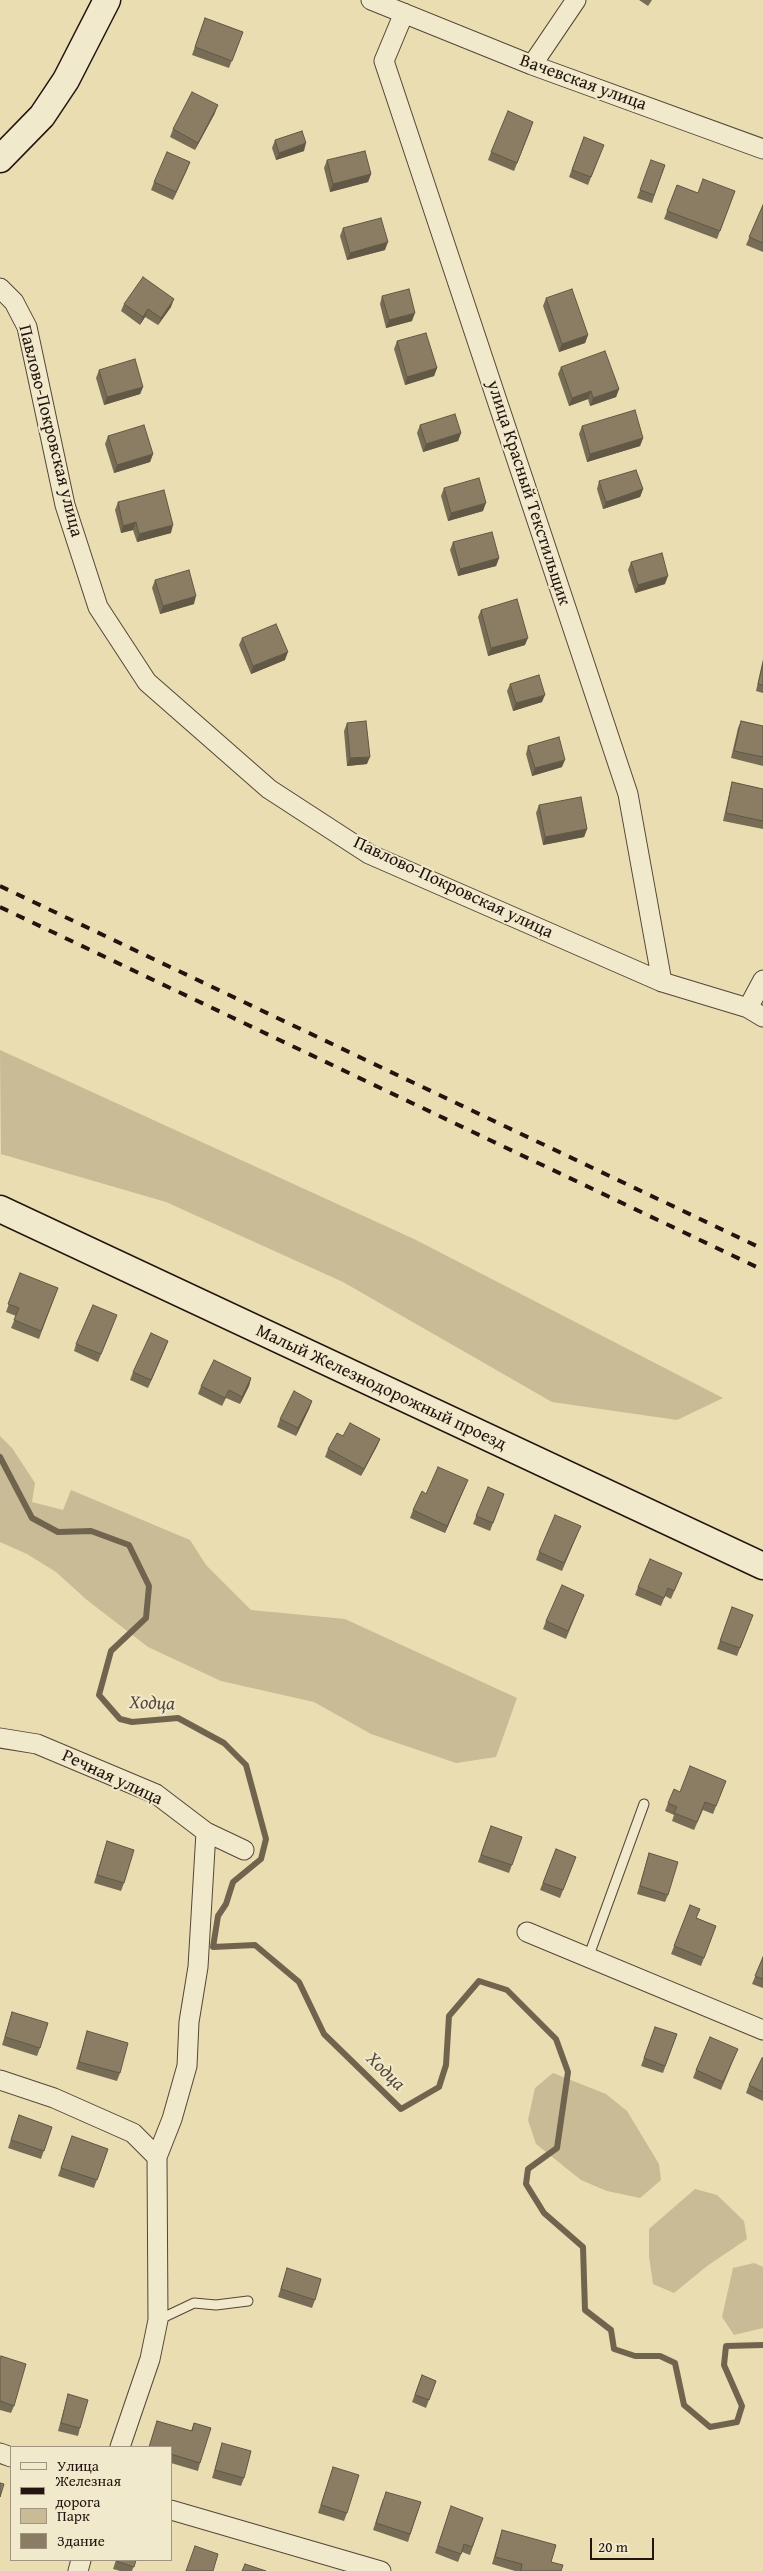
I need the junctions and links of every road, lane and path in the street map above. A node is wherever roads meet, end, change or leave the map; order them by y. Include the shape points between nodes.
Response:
1 (107, 0) edge
2 (371, 0) edge
3 (576, 0) edge
4 (404, 13) junction
5 (532, 65) junction
6 (763, 149) edge
7 (0, 159) edge
8 (0, 288) edge
9 (763, 980) edge
10 (662, 982) junction
11 (756, 1013) edge
12 (0, 1209) edge
13 (763, 1566) edge
14 (0, 1738) edge
15 (644, 1804) dead end
16 (206, 1832) junction
17 (244, 1850) dead end
18 (526, 1932) dead end
19 (588, 1958) junction
20 (763, 2030) edge
21 (0, 2080) edge
22 (157, 2157) junction
23 (248, 2301) dead end
24 (158, 2320) junction
25 (120, 2446) edge
26 (172, 2510) edge
27 (381, 2571) edge

1 - 7 street via 66,80 42,116
2 - 4 street, Вачевская улица
3 - 5 street
4 - 5 street, Вачевская улица
4 - 10 street, улица Красный Текстильщик via 384,61 628,794
5 - 6 street, Вачевская улица
8 - 10 street, Павлово-Покровская улица via 14,302 28,327 65,505 98,607 147,682 269,790 369,854
9 - 11 street
10 - 11 street, Павлово-Покровская улица
12 - 13 street, Малый Железнодорожный проезд
14 - 16 street, Речная улица via 37,1744 156,1794
15 - 19 lane
16 - 17 street, Речная улица
16 - 22 street via 198,1967 189,2022 187,2066
18 - 19 street
19 - 20 street
21 - 22 street via 54,2098 133,2133
22 - 24 street
23 - 24 lane via 216,2305 194,2303
24 - 25 street via 150,2359
26 - 27 street

